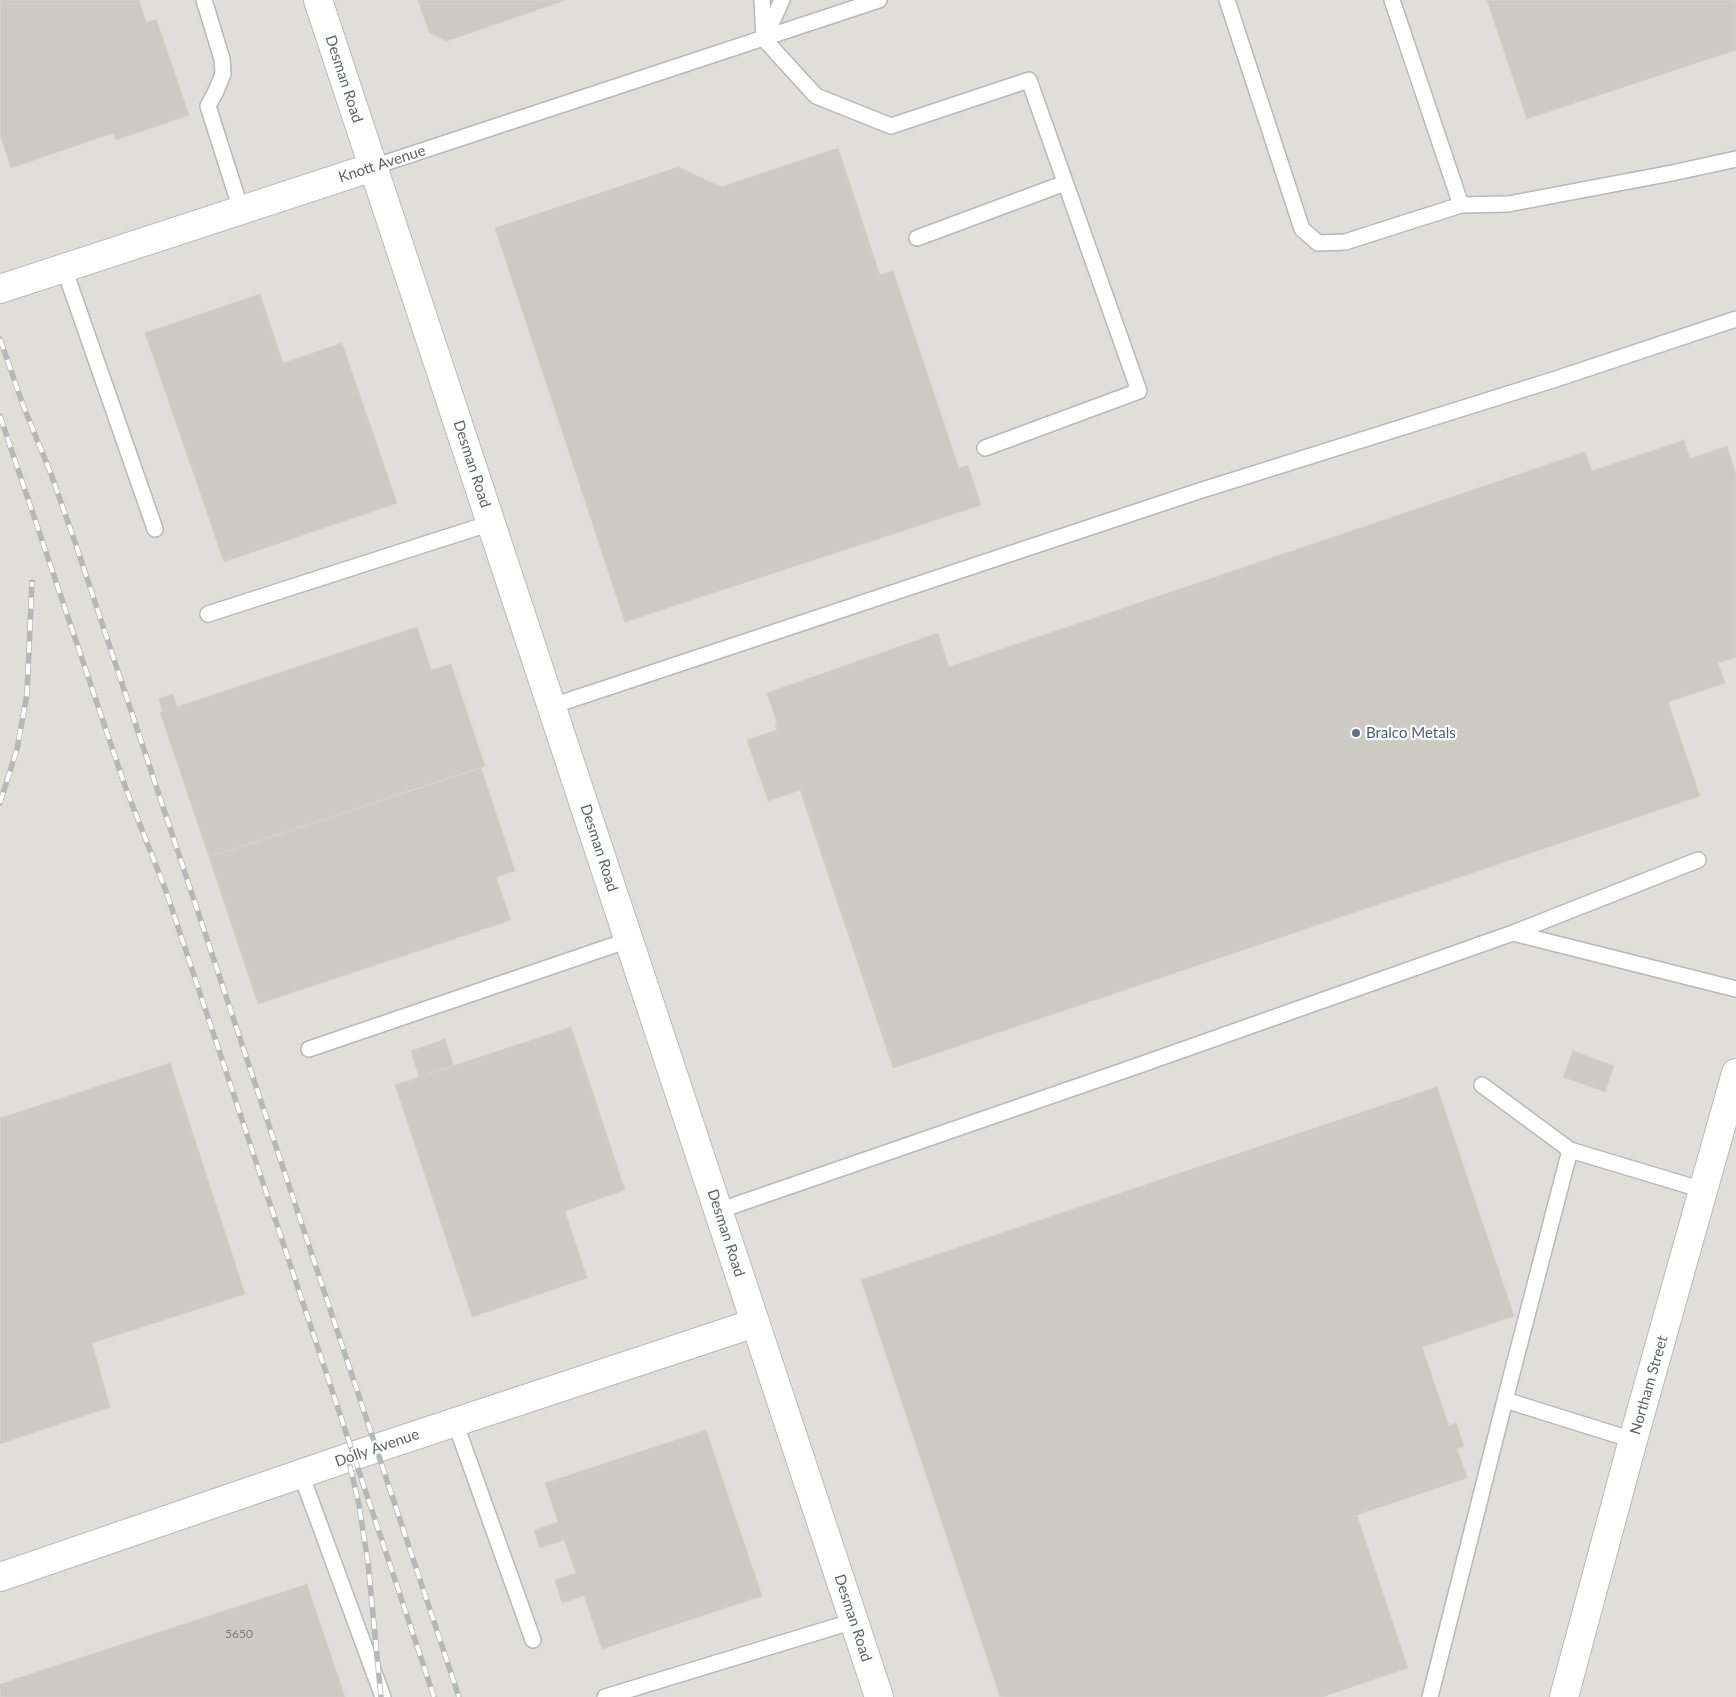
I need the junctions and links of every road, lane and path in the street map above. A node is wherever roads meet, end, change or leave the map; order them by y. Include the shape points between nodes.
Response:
1 (204, 0) edge
2 (318, 0) edge
3 (762, 0) edge
4 (782, 0) edge
5 (879, 0) edge
6 (1227, 0) edge
7 (1392, 0) edge
8 (764, 39) junction
9 (1736, 159) edge
10 (373, 167) junction
11 (1065, 183) junction
12 (1461, 205) junction
13 (241, 210) junction
14 (917, 238) dead end
15 (64, 268) junction
16 (0, 289) edge
17 (1736, 319) edge
18 (985, 448) dead end
19 (491, 523) junction
20 (155, 529) dead end
21 (208, 614) dead end
22 (552, 706) junction
23 (1698, 860) dead end
24 (1513, 933) junction
25 (629, 940) junction
26 (1736, 989) edge
27 (309, 1049) dead end
28 (1736, 1073) edge
29 (1482, 1085) dead end
30 (1570, 1150) junction
31 (1703, 1190) junction
32 (718, 1211) junction
33 (755, 1323) junction
34 (1506, 1400) junction
35 (455, 1422) junction
36 (1633, 1440) junction
37 (301, 1474) junction
38 (0, 1577) edge
39 (854, 1621) junction
40 (533, 1640) dead end
41 (383, 1697) edge
42 (605, 1697) edge
43 (879, 1697) edge
44 (1430, 1697) edge
45 (1564, 1697) edge

1 - 13 lane via 222,58 223,74 208,106
2 - 10 street, Desman Road
3 - 8 lane
4 - 8 lane
5 - 8 lane, Knott Avenue
6 - 12 lane via 1302,229 1318,243 1345,242
7 - 12 lane
8 - 10 lane, Knott Avenue
8 - 11 lane via 816,96 891,126 1029,80
9 - 12 lane via 1508,204
10 - 13 street, Knott Avenue
10 - 19 street, Desman Road
11 - 14 lane
11 - 18 lane via 1139,391
13 - 15 street, Knott Avenue
15 - 16 street, Knott Avenue
15 - 20 lane
17 - 22 lane via 1190,494
19 - 21 lane
19 - 22 street, Desman Road
22 - 25 street, Desman Road
23 - 24 lane
24 - 26 lane
24 - 32 lane
25 - 27 lane
25 - 32 street, Desman Road
28 - 31 street, Northam Street
29 - 30 lane
30 - 31 lane
30 - 34 lane
31 - 36 street, Northam Street
32 - 33 street, Desman Road
33 - 35 street, Dolly Avenue
33 - 39 street, Desman Road
34 - 36 lane
34 - 44 lane
35 - 37 street, Dolly Avenue
35 - 40 lane
36 - 45 street, Northam Street
37 - 38 street, Dolly Avenue
37 - 41 lane
39 - 42 lane
39 - 43 street, Desman Road

